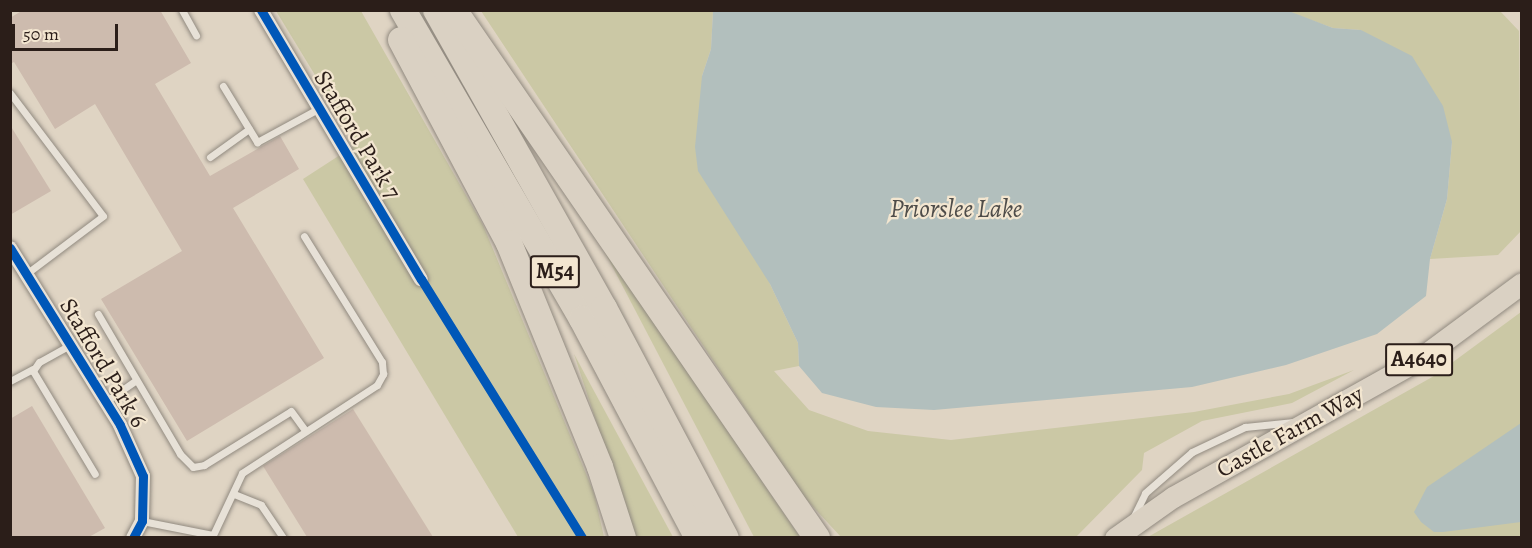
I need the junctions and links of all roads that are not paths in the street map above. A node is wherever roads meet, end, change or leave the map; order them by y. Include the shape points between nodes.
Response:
1 (182, 10) edge
2 (261, 10) edge
3 (386, 10) edge
4 (403, 10) edge
5 (436, 10) edge
6 (453, 10) edge
7 (196, 35) dead end
8 (223, 86) dead end
9 (10, 93) edge
10 (318, 109) junction
11 (249, 129) junction
12 (210, 157) dead end
13 (304, 236) dead end
14 (10, 248) edge
15 (26, 274) junction
16 (421, 279) dead end
17 (1521, 283) edge
18 (98, 315) dead end
19 (70, 345) junction
20 (33, 369) junction
21 (136, 380) junction
22 (10, 381) edge
23 (105, 402) junction
24 (1306, 423) junction
25 (305, 430) junction
26 (95, 474) dead end
27 (234, 494) junction
28 (142, 521) junction
29 (1122, 532) edge
30 (214, 536) edge
31 (133, 537) edge
32 (283, 537) edge
33 (623, 537) edge
34 (698, 537) edge
35 (726, 537) edge
36 (816, 537) edge

1 - 7 lane
2 - 10 street, Stafford Park 7
3 - 33 highway via 509,243 600,467
4 - 34 highway, M54 via 582,319
5 - 35 highway, M54 via 604,308
6 - 36 highway
8 - 11 lane
9 - 15 lane via 103,216
10 - 11 lane via 257,142
10 - 16 street, Stafford Park 7
11 - 12 lane
13 - 25 lane via 382,362 383,374 377,385
14 - 15 street, Stafford Park 6
15 - 19 street, Stafford Park 6
17 - 24 main road, Castle Farm Way / A4640 via 1418,360
18 - 21 lane
19 - 20 lane
19 - 23 street, Stafford Park 6
20 - 22 lane
20 - 26 lane
21 - 23 lane
21 - 25 lane via 180,454 193,467 204,465 291,411
23 - 28 street, Stafford Park 6 via 143,476
24 - 29 main road, Castle Farm Way / A4640 via 1173,497
24 - 29 lane via 1270,422 1245,428 1192,452 1145,493
25 - 27 lane via 242,473
27 - 30 lane
27 - 32 lane via 261,505
28 - 30 lane
28 - 31 street, Stafford Park 6

